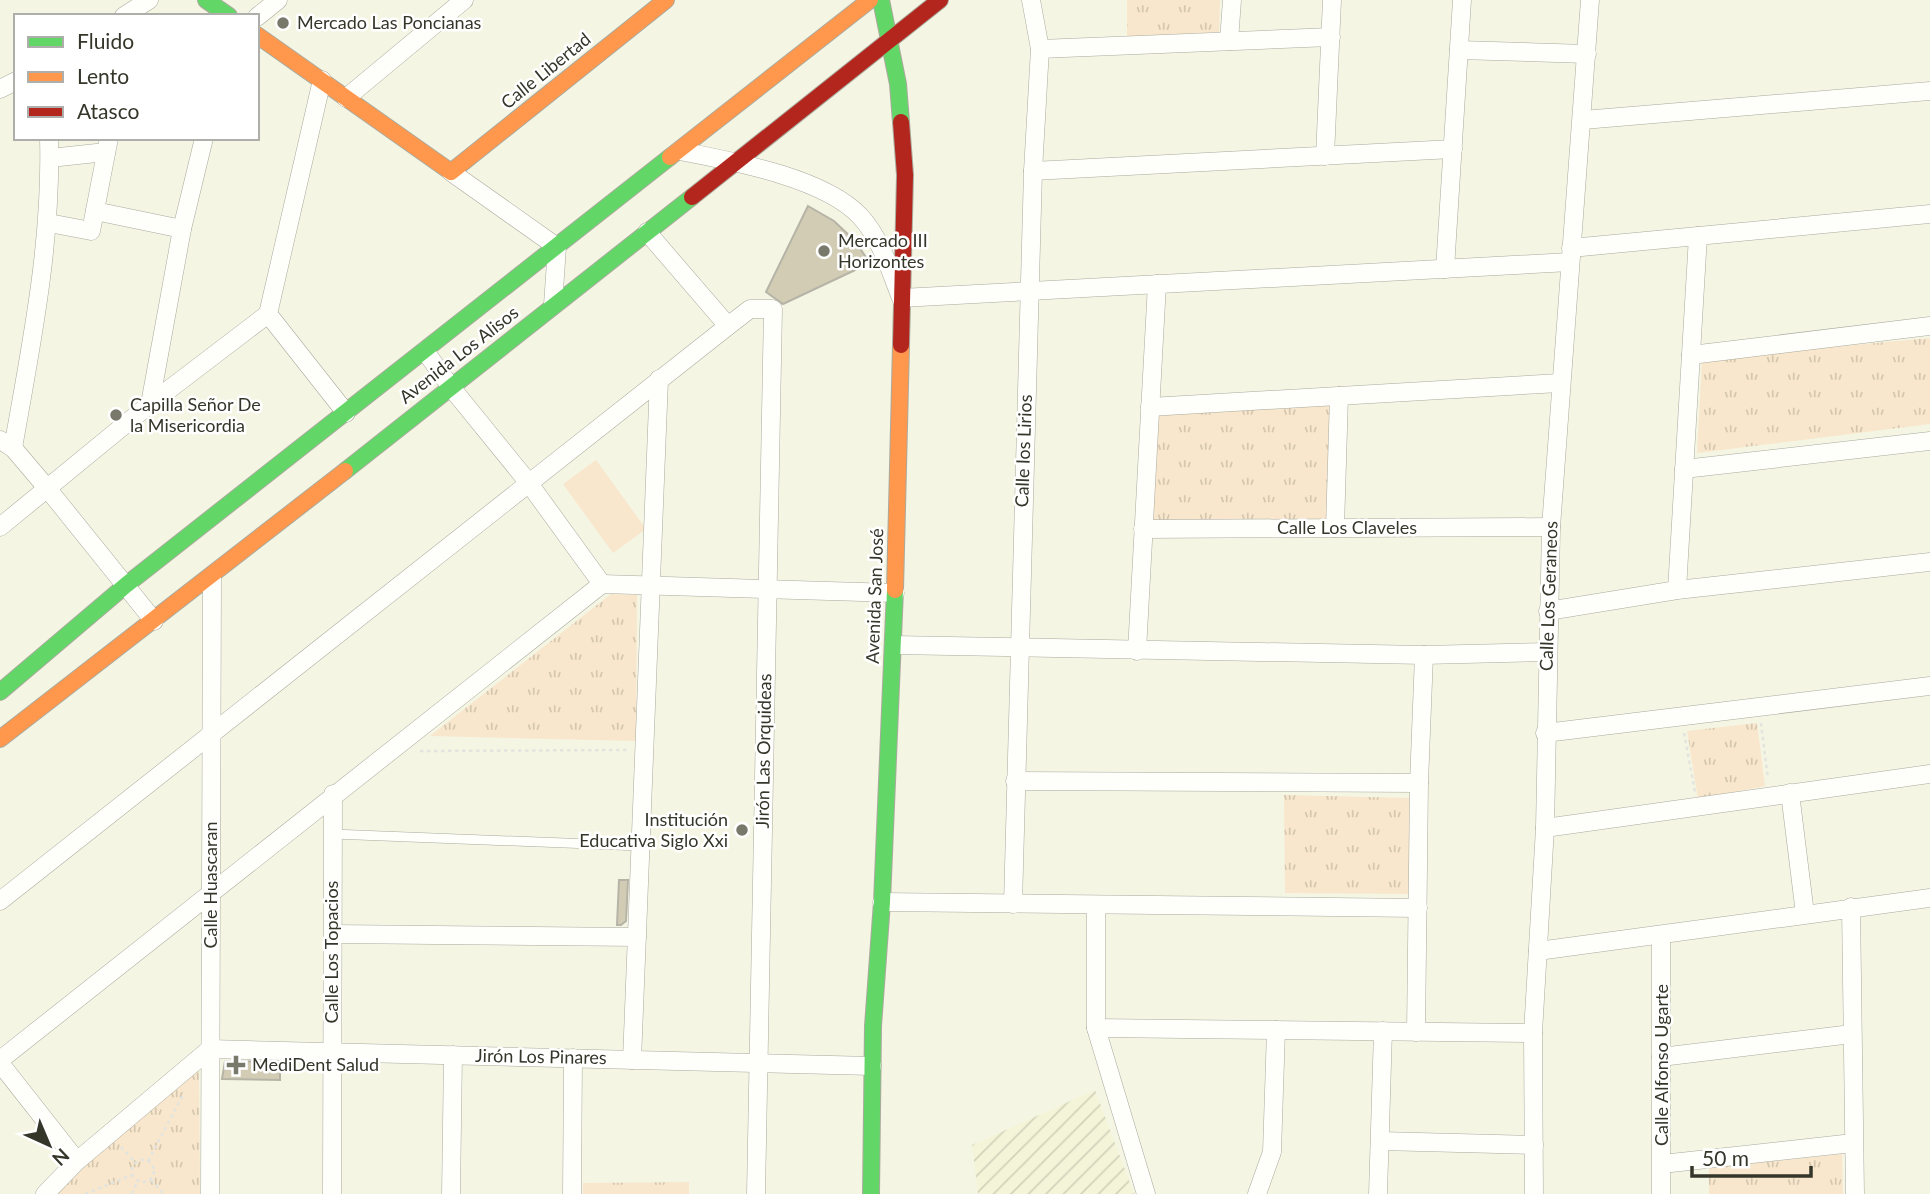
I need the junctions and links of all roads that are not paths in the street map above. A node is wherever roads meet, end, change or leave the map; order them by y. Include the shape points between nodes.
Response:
1 (206, 0) edge
2 (278, 0) edge
3 (464, 0) edge
4 (666, 0) edge
5 (870, 0) edge
6 (881, 0) edge
7 (940, 0) edge
8 (1031, 0) edge
9 (1232, 0) edge
10 (1332, 0) edge
11 (1462, 0) edge
12 (1590, 0) edge
13 (226, 14) edge
14 (259, 15) edge
15 (259, 36) edge
16 (1331, 37) junction
17 (889, 41) junction
18 (1229, 41) junction
19 (1040, 49) junction
20 (1459, 50) junction
21 (1587, 54) junction
22 (322, 80) junction
23 (1930, 91) edge
24 (346, 98) junction
25 (1583, 120) junction
26 (49, 140) edge
27 (204, 140) edge
28 (108, 145) edge
29 (1453, 149) junction
30 (680, 150) junction
31 (1325, 156) junction
32 (50, 158) junction
33 (734, 162) junction
34 (1033, 171) junction
35 (451, 172) junction
36 (95, 211) junction
37 (1930, 214) edge
38 (49, 223) junction
39 (182, 229) junction
40 (647, 232) junction
41 (1698, 236) junction
42 (557, 247) junction
43 (1571, 255) junction
44 (1446, 269) junction
45 (1157, 284) junction
46 (1030, 291) junction
47 (901, 298) junction
48 (553, 305) junction
49 (268, 314) junction
50 (728, 326) junction
51 (1930, 326) edge
52 (425, 351) junction
53 (1691, 355) junction
54 (659, 379) junction
55 (1560, 383) junction
56 (450, 386) junction
57 (1339, 396) junction
58 (150, 404) junction
59 (1150, 407) junction
60 (345, 413) junction
61 (1930, 441) edge
62 (6, 444) edge
63 (1684, 468) junction
64 (528, 482) junction
65 (47, 488) junction
66 (0, 527) edge
67 (1550, 527) junction
68 (1335, 528) junction
69 (1143, 529) junction
70 (1930, 562) edge
71 (212, 576) junction
72 (602, 584) junction
73 (126, 585) junction
74 (651, 588) junction
75 (1677, 590) junction
76 (768, 591) junction
77 (895, 593) junction
78 (1548, 611) junction
79 (155, 621) junction
80 (894, 645) junction
81 (1018, 649) junction
82 (1137, 651) junction
83 (1547, 652) junction
84 (1424, 655) junction
85 (1930, 686) edge
86 (0, 692) edge
87 (1545, 733) junction
88 (211, 734) junction
89 (0, 739) edge
90 (1930, 774) edge
91 (1015, 781) junction
92 (1419, 783) junction
93 (1790, 793) junction
94 (333, 794) junction
95 (1545, 828) junction
96 (332, 834) junction
97 (640, 846) junction
98 (211, 892) junction
99 (1930, 898) edge
100 (0, 901) edge
101 (882, 902) junction
102 (1013, 904) junction
103 (1096, 905) junction
104 (1851, 907) junction
105 (1418, 908) junction
106 (1805, 914) junction
107 (332, 934) junction
108 (1661, 936) junction
109 (637, 937) junction
110 (1538, 951) junction
111 (1096, 1028) junction
112 (1276, 1030) junction
113 (1383, 1031) junction
114 (1416, 1032) junction
115 (1533, 1033) junction
116 (1852, 1034) junction
117 (210, 1049) junction
118 (332, 1052) junction
119 (453, 1055) junction
120 (1661, 1057) junction
121 (573, 1058) junction
122 (632, 1060) junction
123 (0, 1061) edge
124 (758, 1063) junction
125 (872, 1066) junction
126 (1380, 1141) junction
127 (1853, 1143) junction
128 (1534, 1145) junction
129 (77, 1161) junction
130 (1662, 1164) junction
131 (45, 1194) edge
132 (210, 1194) edge
133 (332, 1194) edge
134 (451, 1194) edge
135 (572, 1194) edge
136 (756, 1194) edge
137 (871, 1194) edge
138 (1146, 1194) edge
139 (1257, 1194) edge
140 (1378, 1194) edge
141 (1534, 1194) edge
142 (1661, 1194) edge
143 (1855, 1194) edge

1 - 13 street
2 - 14 street
3 - 24 street
4 - 35 street, Calle Libertad
5 - 30 street, Avenida Los Alisos
6 - 17 street, Avenida San José
7 - 17 street, Avenida Los Alisos
8 - 19 street, Calle los Lirios
9 - 18 street
10 - 16 street
11 - 20 street
12 - 21 street, Calle Los Geraneos
15 - 22 street
16 - 18 street
16 - 31 street
17 - 33 street, Avenida Los Alisos
17 - 47 street, Avenida San José via 905,175
18 - 19 street
19 - 34 street, Calle los Lirios
20 - 21 street
20 - 29 street
21 - 25 street, Calle Los Geraneos
22 - 24 street
22 - 49 street
23 - 25 street
24 - 35 street
25 - 43 street, Calle Los Geraneos
26 - 32 street
27 - 39 street
28 - 32 street
28 - 36 street
29 - 31 street
29 - 44 street
30 - 33 street
30 - 42 street, Avenida Los Alisos
31 - 34 street
32 - 38 street
33 - 40 street, Avenida Los Alisos
33 - 47 street via 831,195 860,216 881,247
34 - 46 street, Calle los Lirios
35 - 42 street
36 - 38 street via 91,230
36 - 39 street
37 - 41 street
38 - 62 street via 43,280
39 - 58 street
40 - 48 street, Avenida Los Alisos
40 - 50 street
41 - 43 street
41 - 53 street
42 - 48 street
42 - 52 street, Avenida Los Alisos
43 - 44 street
43 - 55 street, Calle Los Geraneos
44 - 45 street
45 - 46 street
45 - 59 street
46 - 47 street
46 - 81 street, Calle los Lirios
47 - 77 street, Avenida San José
48 - 56 street, Avenida Los Alisos
49 - 58 street
49 - 60 street
50 - 54 street
50 - 76 street, Jirón Las Orquideas via 750,309 773,309
51 - 53 street
52 - 56 street
52 - 60 street, Avenida Los Alisos
53 - 63 street
54 - 64 street
54 - 74 street
55 - 57 street
55 - 67 street, Calle Los Geraneos
56 - 64 street
56 - 71 street, Avenida Los Alisos
57 - 59 street
57 - 68 street
58 - 65 street
59 - 69 street
60 - 73 street, Avenida Los Alisos
61 - 63 street
62 - 65 street
63 - 75 street
64 - 72 street
64 - 88 street
65 - 66 street
65 - 73 street
67 - 68 street, Calle Los Claveles
67 - 78 street, Calle Los Geraneos
68 - 69 street, Calle Los Claveles
69 - 82 street
70 - 75 street
71 - 79 street, Avenida Los Alisos
71 - 88 street, Calle Huascaran
72 - 74 street
72 - 94 street
73 - 79 street
73 - 86 street, Avenida Los Alisos
74 - 76 street
74 - 97 street
75 - 78 street
76 - 77 street
76 - 124 street, Jirón Las Orquideas
77 - 80 street, Avenida San José
78 - 83 street, Calle Los Geraneos
79 - 89 street, Avenida Los Alisos
80 - 81 street
80 - 101 street, Avenida San José
81 - 82 street
81 - 91 street, Calle los Lirios
82 - 84 street
83 - 84 street
83 - 87 street, Calle Los Geraneos
84 - 92 street
85 - 87 street
87 - 95 street, Calle Los Geraneos
88 - 98 street, Calle Huascaran
88 - 100 street
90 - 93 street
91 - 92 street
91 - 102 street, Calle los Lirios
92 - 105 street
93 - 95 street
93 - 106 street
94 - 96 street, Calle Los Topacios
94 - 98 street
95 - 110 street, Calle Los Geraneos
96 - 97 lane
96 - 107 street, Calle Los Topacios
97 - 109 street
98 - 117 street, Calle Huascaran
98 - 123 street
99 - 104 street
101 - 102 street
101 - 125 street, Avenida San José
102 - 103 street
103 - 105 street
103 - 111 street
104 - 106 street
104 - 116 street
105 - 114 street
106 - 108 street
107 - 109 street
107 - 118 street, Calle Los Topacios
108 - 110 street
108 - 120 street, Calle Alfonso Ugarte
109 - 122 street
110 - 115 street, Calle Los Geraneos
111 - 112 street
111 - 138 street
112 - 113 street
112 - 139 street via 1272,1152
113 - 114 street
113 - 126 street
114 - 115 street
115 - 128 street, Calle Los Geraneos
116 - 120 street
116 - 127 street
117 - 118 street, Jirón Los Pinares
117 - 129 street
117 - 132 street, Calle Huascaran
118 - 119 street, Jirón Los Pinares
118 - 133 street, Calle Los Topacios
119 - 121 street, Jirón Los Pinares
119 - 134 street
120 - 130 street, Calle Alfonso Ugarte
121 - 122 street, Jirón Los Pinares
121 - 135 street
122 - 124 street, Jirón Los Pinares
123 - 129 street
124 - 125 street, Jirón Los Pinares
124 - 136 street, Jirón Las Orquideas
125 - 137 street, Avenida San José
126 - 128 street
126 - 140 street
127 - 130 street
127 - 143 street
128 - 141 street, Calle Los Geraneos
129 - 131 street
130 - 142 street, Calle Alfonso Ugarte

